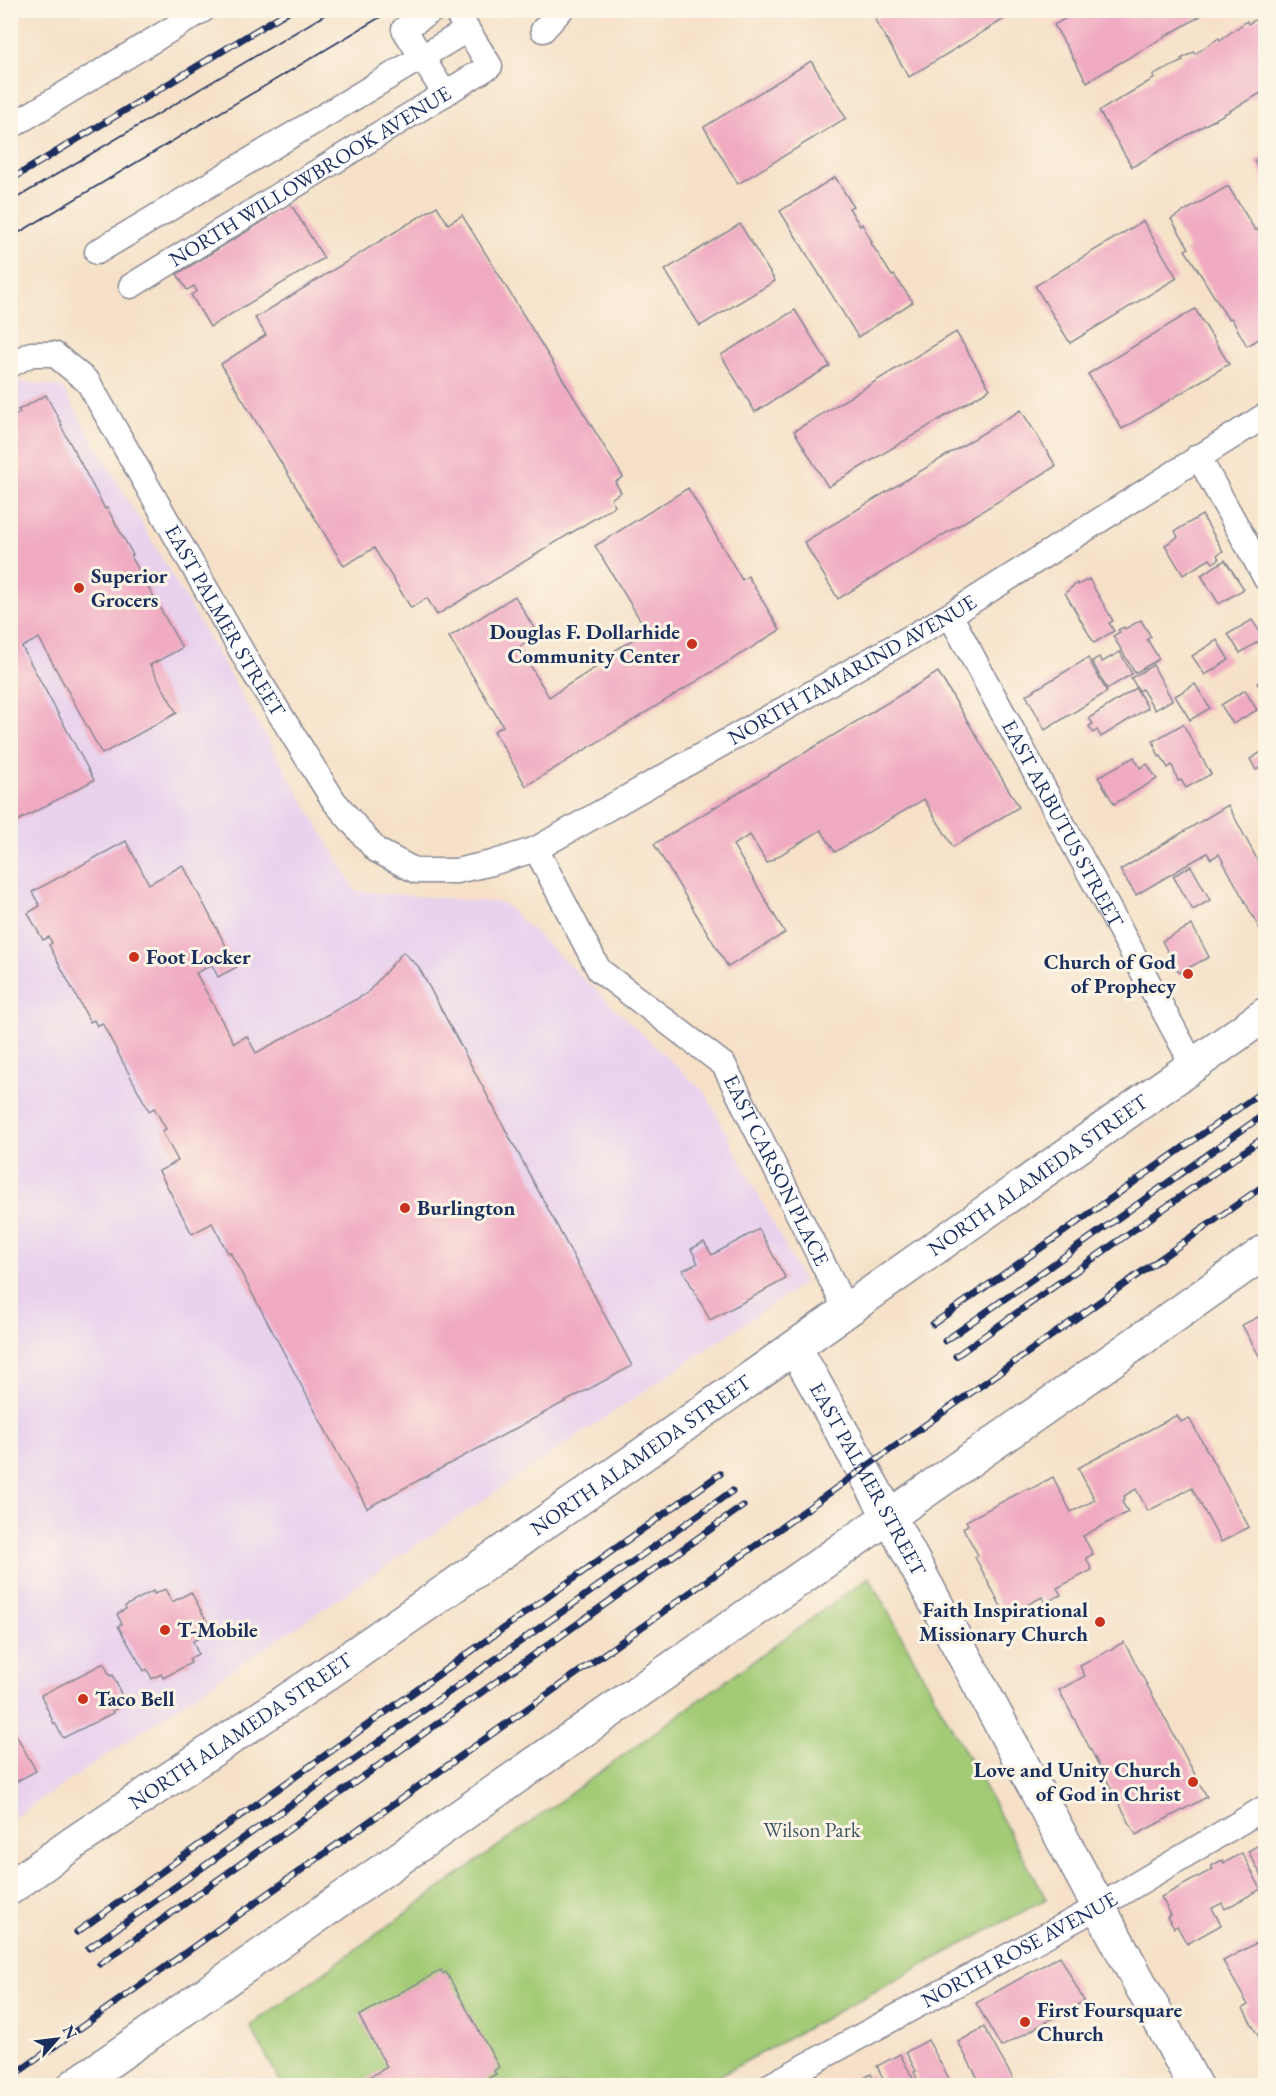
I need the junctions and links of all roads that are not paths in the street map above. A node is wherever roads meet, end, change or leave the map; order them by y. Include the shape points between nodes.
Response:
1 (203, 10) edge
2 (433, 10) edge
3 (561, 10) edge
4 (461, 20) edge
5 (543, 30) dead end
6 (422, 58) junction
7 (445, 94) junction
8 (10, 126) edge
9 (97, 252) dead end
10 (131, 286) dead end
11 (10, 365) edge
12 (1266, 415) edge
13 (1198, 456) junction
14 (1266, 579) edge
15 (950, 615) junction
16 (536, 849) junction
17 (416, 872) joint
18 (1266, 1014) edge
19 (1193, 1065) junction
20 (1266, 1251) edge
21 (847, 1312) junction
22 (795, 1348) junction
23 (889, 1516) junction
24 (1266, 1807) edge
25 (10, 1888) edge
26 (1100, 1906) junction
27 (74, 2085) edge
28 (769, 2085) edge
29 (1195, 2085) edge

1 - 8 street
2 - 6 street via 404,29
3 - 5 street
4 - 6 street
4 - 7 street, NORTH WILLOWBROOK AVENUE via 490,66
6 - 7 street
6 - 9 street
7 - 10 street, NORTH WILLOWBROOK AVENUE
11 - 17 street, EAST PALMER STREET via 31,354 54,354 88,382 250,666 334,801 375,850
12 - 13 street, NORTH TAMARIND AVENUE
13 - 14 street
13 - 15 street, NORTH TAMARIND AVENUE
15 - 16 street, NORTH TAMARIND AVENUE
15 - 19 street, EAST ARBUTUS STREET
16 - 17 street, NORTH TAMARIND AVENUE via 456,871
16 - 21 street, EAST CARSON PLACE via 599,970 724,1065
18 - 19 main road, NORTH ALAMEDA STREET
19 - 21 main road, NORTH ALAMEDA STREET
20 - 23 main road
21 - 22 main road, NORTH ALAMEDA STREET
22 - 23 main road, EAST PALMER STREET
22 - 25 main road, NORTH ALAMEDA STREET via 320,1679
23 - 26 main road, EAST PALMER STREET
23 - 27 main road
24 - 26 street, NORTH ROSE AVENUE
26 - 28 street, NORTH ROSE AVENUE
26 - 29 main road, EAST PALMER STREET

